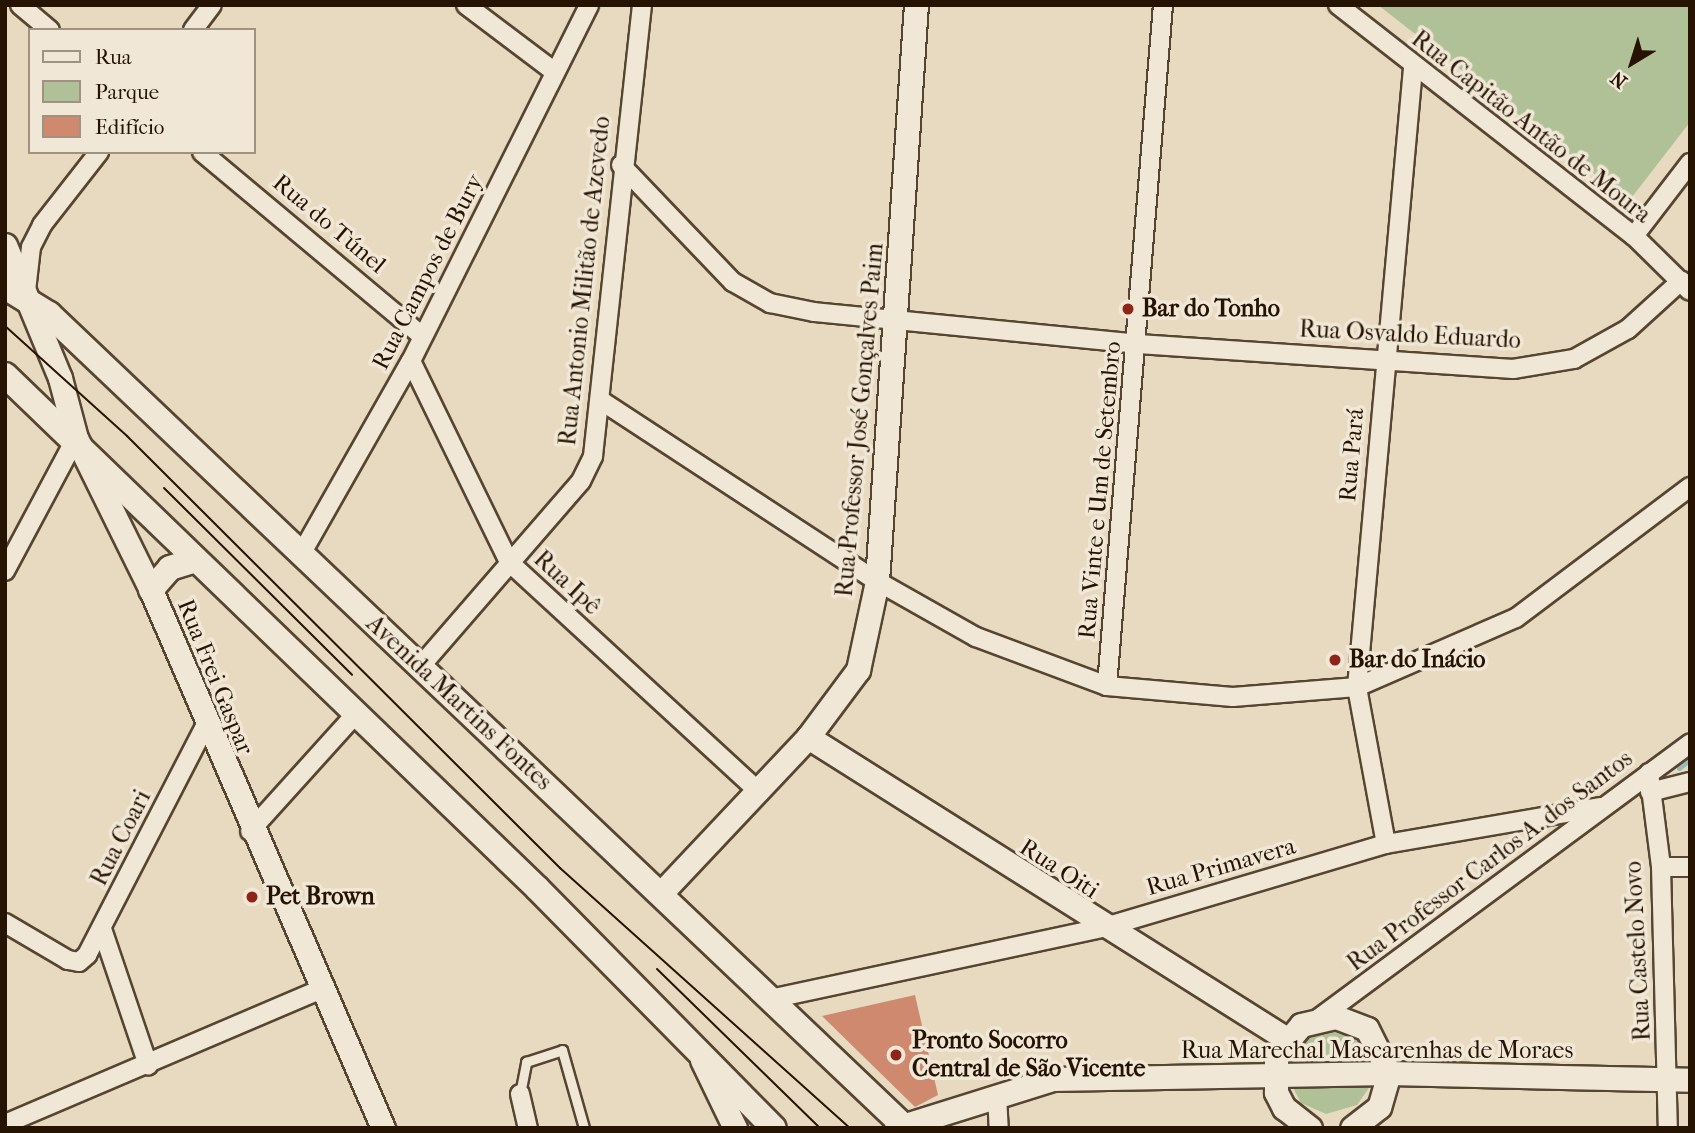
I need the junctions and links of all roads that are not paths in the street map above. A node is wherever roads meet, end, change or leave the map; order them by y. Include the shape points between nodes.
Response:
1 (20, 5) edge
2 (212, 5) edge
3 (466, 5) edge
4 (589, 5) edge
5 (642, 5) edge
6 (916, 5) edge
7 (1163, 5) edge
8 (1338, 5) edge
9 (48, 28) edge
10 (195, 28) edge
11 (1413, 68) junction
12 (555, 72) junction
13 (98, 154) edge
14 (204, 154) edge
15 (1690, 163) edge
16 (621, 165) junction
17 (1634, 236) junction
18 (5, 245) edge
19 (1686, 286) edge
20 (15, 292) edge
21 (896, 316) junction
22 (422, 336) junction
23 (1138, 345) junction
24 (1385, 356) junction
25 (411, 361) junction
26 (5, 375) edge
27 (600, 400) junction
28 (76, 438) junction
29 (1690, 487) edge
30 (300, 556) junction
31 (196, 560) junction
32 (509, 562) junction
33 (5, 571) edge
34 (877, 581) junction
35 (151, 590) junction
36 (419, 668) junction
37 (1107, 686) junction
38 (1357, 687) junction
39 (353, 717) junction
40 (206, 724) junction
41 (808, 737) junction
42 (1690, 743) edge
43 (1649, 773) junction
44 (1690, 782) edge
45 (757, 790) junction
46 (1650, 792) junction
47 (1600, 807) junction
48 (250, 831) junction
49 (1386, 844) junction
50 (1661, 867) junction
51 (1690, 867) edge
52 (663, 891) junction
53 (5, 923) edge
54 (1102, 928) junction
55 (102, 929) junction
56 (322, 989) junction
57 (775, 998) junction
58 (1319, 1018) junction
59 (1285, 1038) junction
60 (692, 1042) junction
61 (148, 1065) junction
62 (1273, 1073) junction
63 (1389, 1073) junction
64 (1679, 1080) edge
65 (520, 1094) joint
66 (997, 1095) junction
67 (5, 1124) edge
68 (902, 1127) edge
69 (383, 1128) edge
70 (528, 1128) edge
71 (584, 1128) edge
72 (735, 1128) edge
73 (774, 1128) edge
74 (999, 1128) edge
75 (1310, 1128) edge
76 (1352, 1128) edge
77 (1668, 1128) edge

1 - 9 street
2 - 10 street
3 - 12 street
4 - 12 street, Rua Campos de Bury
5 - 16 street, Rua Antonio Militão de Azevedo
6 - 21 street, Rua Professor José Gonçalves Paim
7 - 23 street, Rua Vinte e Um de Setembro
8 - 11 street, Rua Capitão Antão de Moura
11 - 17 street, Rua Capitão Antão de Moura
11 - 24 street, Rua Pará
12 - 22 street, Rua Campos de Bury
13 - 20 street via 31,247
14 - 22 street, Rua do Túnel
15 - 17 street
16 - 21 street, Rua Osvaldo Eduardo via 733,282 761,298 814,312
16 - 27 street, Rua Antonio Militão de Azevedo
17 - 19 street, Rua Capitão Antão de Moura
18 - 20 street, Rua Frei Gaspar
19 - 24 street, Rua Osvaldo Eduardo via 1628,329 1574,359 1513,369
20 - 28 street, Rua Frei Gaspar
20 - 30 main road, Avenida Martins Fontes
21 - 23 street, Rua Osvaldo Eduardo
21 - 34 street, Rua Professor José Gonçalves Paim
22 - 25 street, Rua Campos de Bury
23 - 24 street, Rua Osvaldo Eduardo
23 - 37 street, Rua Vinte e Um de Setembro
24 - 38 street, Rua Pará
25 - 30 street, Rua Campos de Bury
25 - 32 street, Rua Ipê
26 - 28 main road
27 - 32 street, Rua Antonio Militão de Azevedo via 593,456 581,481
27 - 34 street
28 - 31 main road
28 - 33 street
28 - 35 street, Rua Frei Gaspar
29 - 38 street via 1516,618
30 - 36 main road, Avenida Martins Fontes
31 - 35 main road via 170,568
31 - 39 main road
32 - 36 street, Rua Antonio Militão de Azevedo
32 - 45 street, Rua Ipê
34 - 37 street via 976,637
34 - 41 street, Rua Professor José Gonçalves Paim via 858,670
35 - 40 street, Rua Frei Gaspar
36 - 52 main road, Avenida Martins Fontes
37 - 38 street via 1233,697
38 - 49 street, Rua Pará
39 - 48 street
39 - 60 main road
40 - 48 street, Rua Frei Gaspar
40 - 55 street, Rua Coari
41 - 45 street, Rua Professor José Gonçalves Paim
41 - 54 street, Rua Oiti
42 - 43 street, Rua Professor Carlos A. dos Santos
43 - 46 street, Rua Castelo Novo
43 - 47 street, Rua Professor Carlos A. dos Santos
44 - 46 street
45 - 52 street, Rua Professor José Gonçalves Paim
46 - 50 street, Rua Castelo Novo
47 - 49 street, Rua Primavera
47 - 58 street, Rua Professor Carlos A. dos Santos
48 - 56 street, Rua Frei Gaspar
49 - 54 street, Rua Primavera
50 - 51 street
50 - 64 street, Rua Castelo Novo
52 - 57 main road, Avenida Martins Fontes
53 - 55 street, Rua Coari via 79,962
54 - 57 street, Rua Primavera
54 - 59 street, Rua Oiti
55 - 61 street
56 - 61 street
56 - 69 street, Rua Frei Gaspar
57 - 68 main road, Avenida Martins Fontes
58 - 59 street
58 - 63 street via 1367,1029
59 - 62 street
60 - 72 street
60 - 73 main road
61 - 67 street
62 - 63 street, Rua Marechal Mascarenhas de Moraes
62 - 66 street, Rua Marechal Mascarenhas de Moraes via 1052,1079
62 - 75 street via 1284,1108
63 - 64 street, Rua Marechal Mascarenhas de Moraes
63 - 76 street via 1379,1107
64 - 77 street, Rua Castelo Novo
65 - 70 street
65 - 71 lane via 526,1062 562,1050
66 - 68 street, Rua Marechal Mascarenhas de Moraes
66 - 74 street

